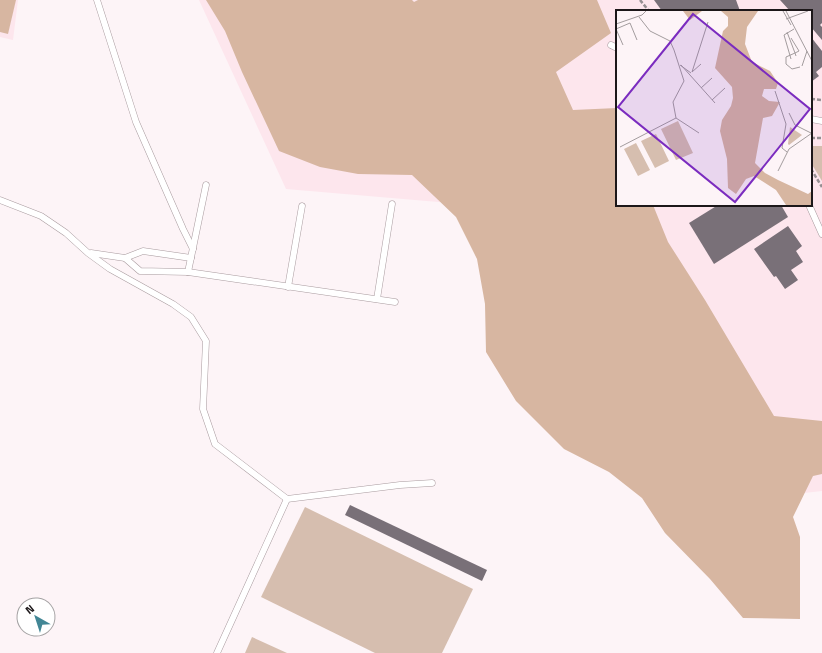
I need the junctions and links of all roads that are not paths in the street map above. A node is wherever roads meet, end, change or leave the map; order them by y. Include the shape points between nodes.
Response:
1 (97, 0) edge
2 (611, 45) dead end
3 (616, 48) edge
4 (812, 119) edge
5 (822, 121) edge
6 (206, 185) dead end
7 (0, 200) edge
8 (392, 204) dead end
9 (302, 206) dead end
10 (809, 206) edge
11 (822, 234) edge
12 (193, 249) junction
13 (88, 253) junction
14 (124, 258) junction
15 (191, 258) junction
16 (188, 272) junction
17 (288, 287) junction
18 (377, 299) junction
19 (395, 302) dead end
20 (432, 483) dead end
21 (287, 499) junction
22 (217, 653) edge

1 - 12 lane via 136,122
2 - 3 lane
4 - 5 lane
6 - 12 lane
7 - 13 lane via 41,216 66,233
8 - 18 lane
9 - 17 lane
10 - 11 lane
12 - 15 lane
13 - 14 lane
13 - 21 lane via 191,317 206,341 203,409 215,444
14 - 15 lane via 143,251
14 - 16 lane via 140,271
15 - 16 lane
16 - 17 lane
17 - 18 lane
18 - 19 lane
20 - 21 lane via 400,484
21 - 22 lane

